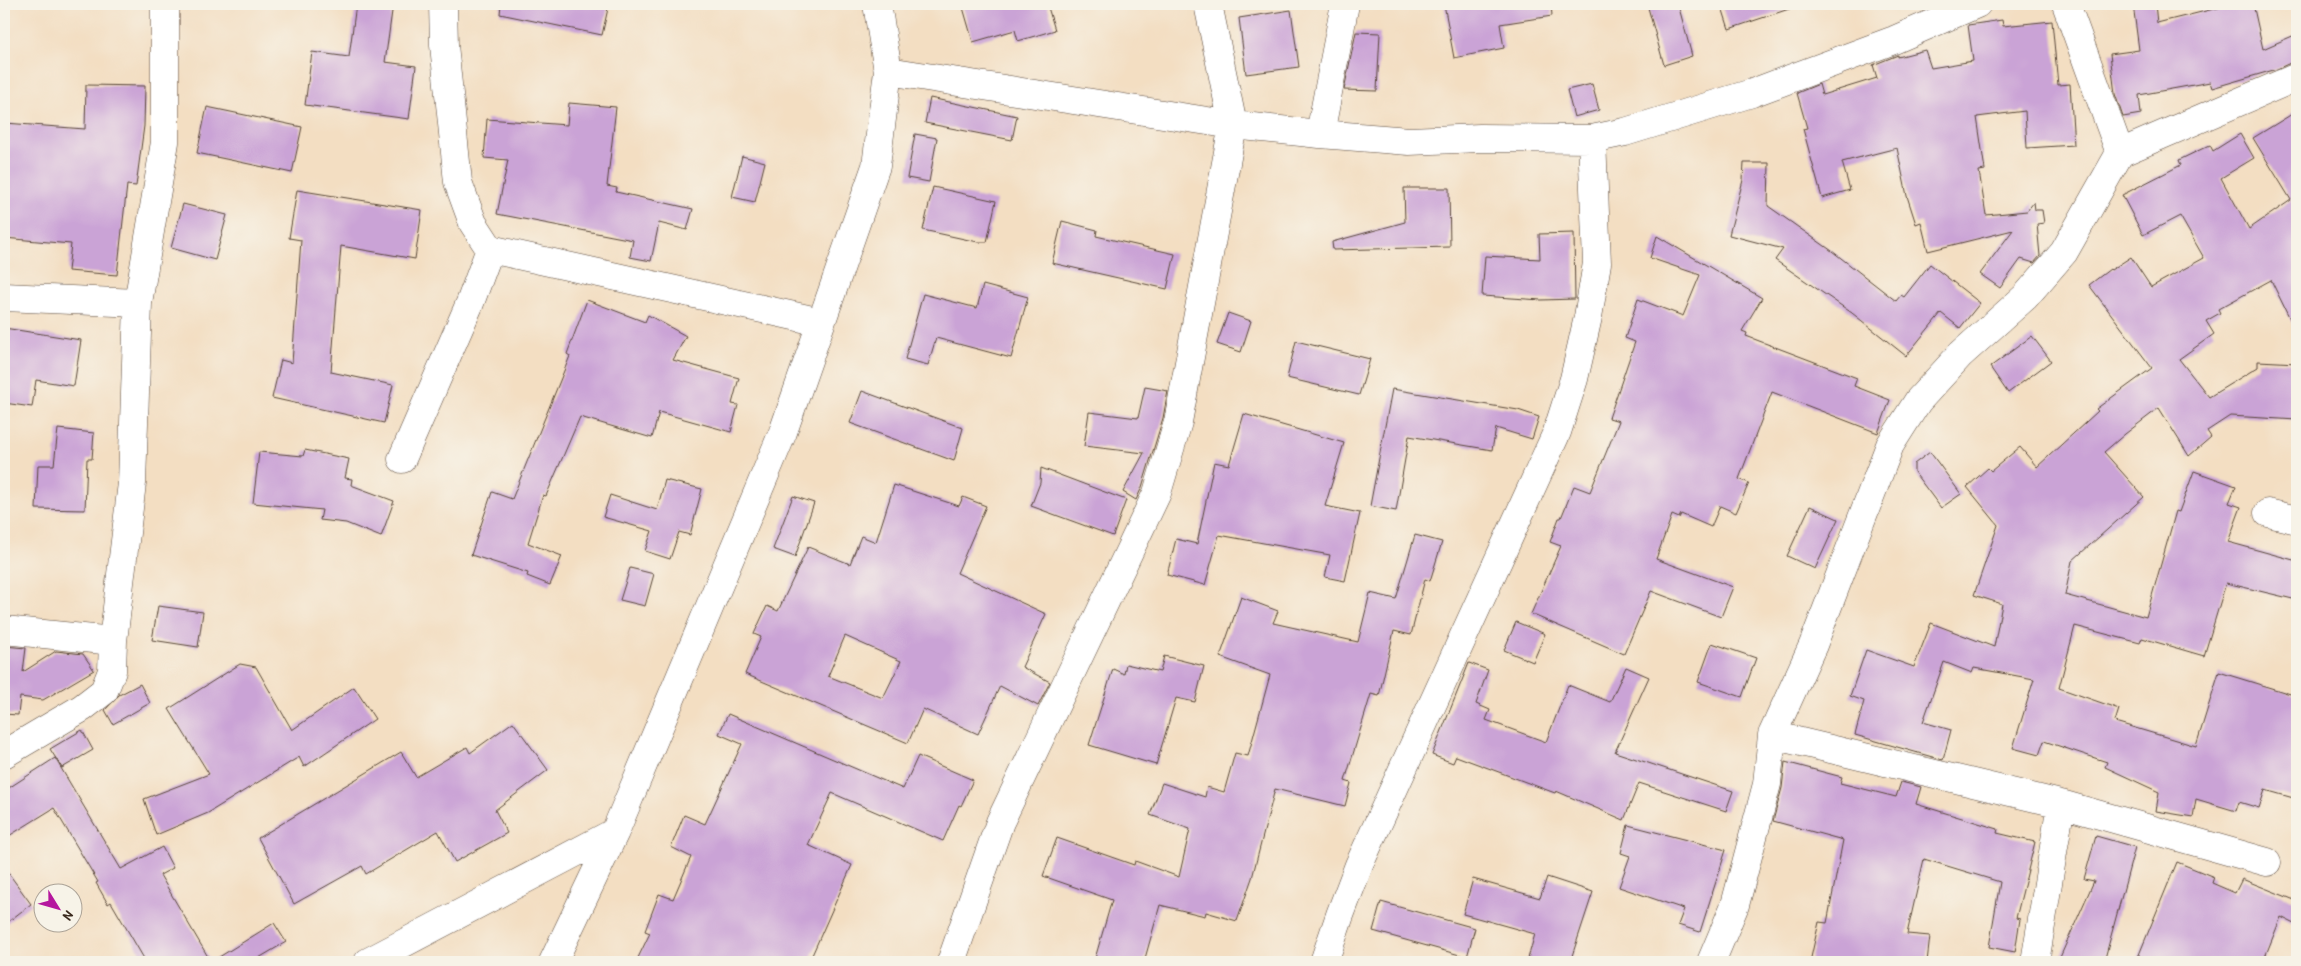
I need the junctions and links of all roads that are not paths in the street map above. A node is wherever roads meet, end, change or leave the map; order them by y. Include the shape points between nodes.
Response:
1 (165, 4) edge
2 (443, 4) edge
3 (877, 4) edge
4 (1208, 4) edge
5 (1345, 4) edge
6 (1977, 4) edge
7 (2066, 4) edge
8 (888, 71) junction
9 (2297, 77) edge
10 (1233, 125) junction
11 (1320, 134) junction
12 (1592, 140) junction
13 (2120, 152) junction
14 (490, 249) junction
15 (4, 297) edge
16 (138, 303) junction
17 (821, 322) junction
18 (402, 460) dead end
19 (2268, 513) dead end
20 (2297, 520) edge
21 (4, 630) edge
22 (113, 642) junction
23 (1772, 734) junction
24 (4, 754) edge
25 (2061, 804) junction
26 (615, 832) junction
27 (2267, 862) dead end
28 (368, 962) edge
29 (554, 962) edge
30 (951, 962) edge
31 (1324, 962) edge
32 (1711, 962) edge
33 (2035, 962) edge

1 - 16 street via 165,142
2 - 14 street via 458,182 474,223
3 - 8 street
4 - 10 street
5 - 11 street
6 - 12 street via 1894,40 1752,93
7 - 13 street
8 - 10 street
8 - 17 street via 876,166
9 - 13 street
10 - 11 street
10 - 30 street via 1178,422 1157,493 1000,822
11 - 12 street via 1409,141 1480,138
12 - 31 street via 1597,263 1574,379 1557,432 1360,865
13 - 23 street via 2064,252 2025,297 1960,355 1918,401 1890,445 1813,644
14 - 17 street
14 - 18 street
15 - 16 street
16 - 22 street via 132,483
17 - 26 street via 782,432
19 - 20 street
21 - 22 street
22 - 24 street via 112,671 104,691 82,708
23 - 25 street
23 - 32 street via 1767,784 1735,905
25 - 27 street
25 - 33 street
26 - 28 street
26 - 29 street

